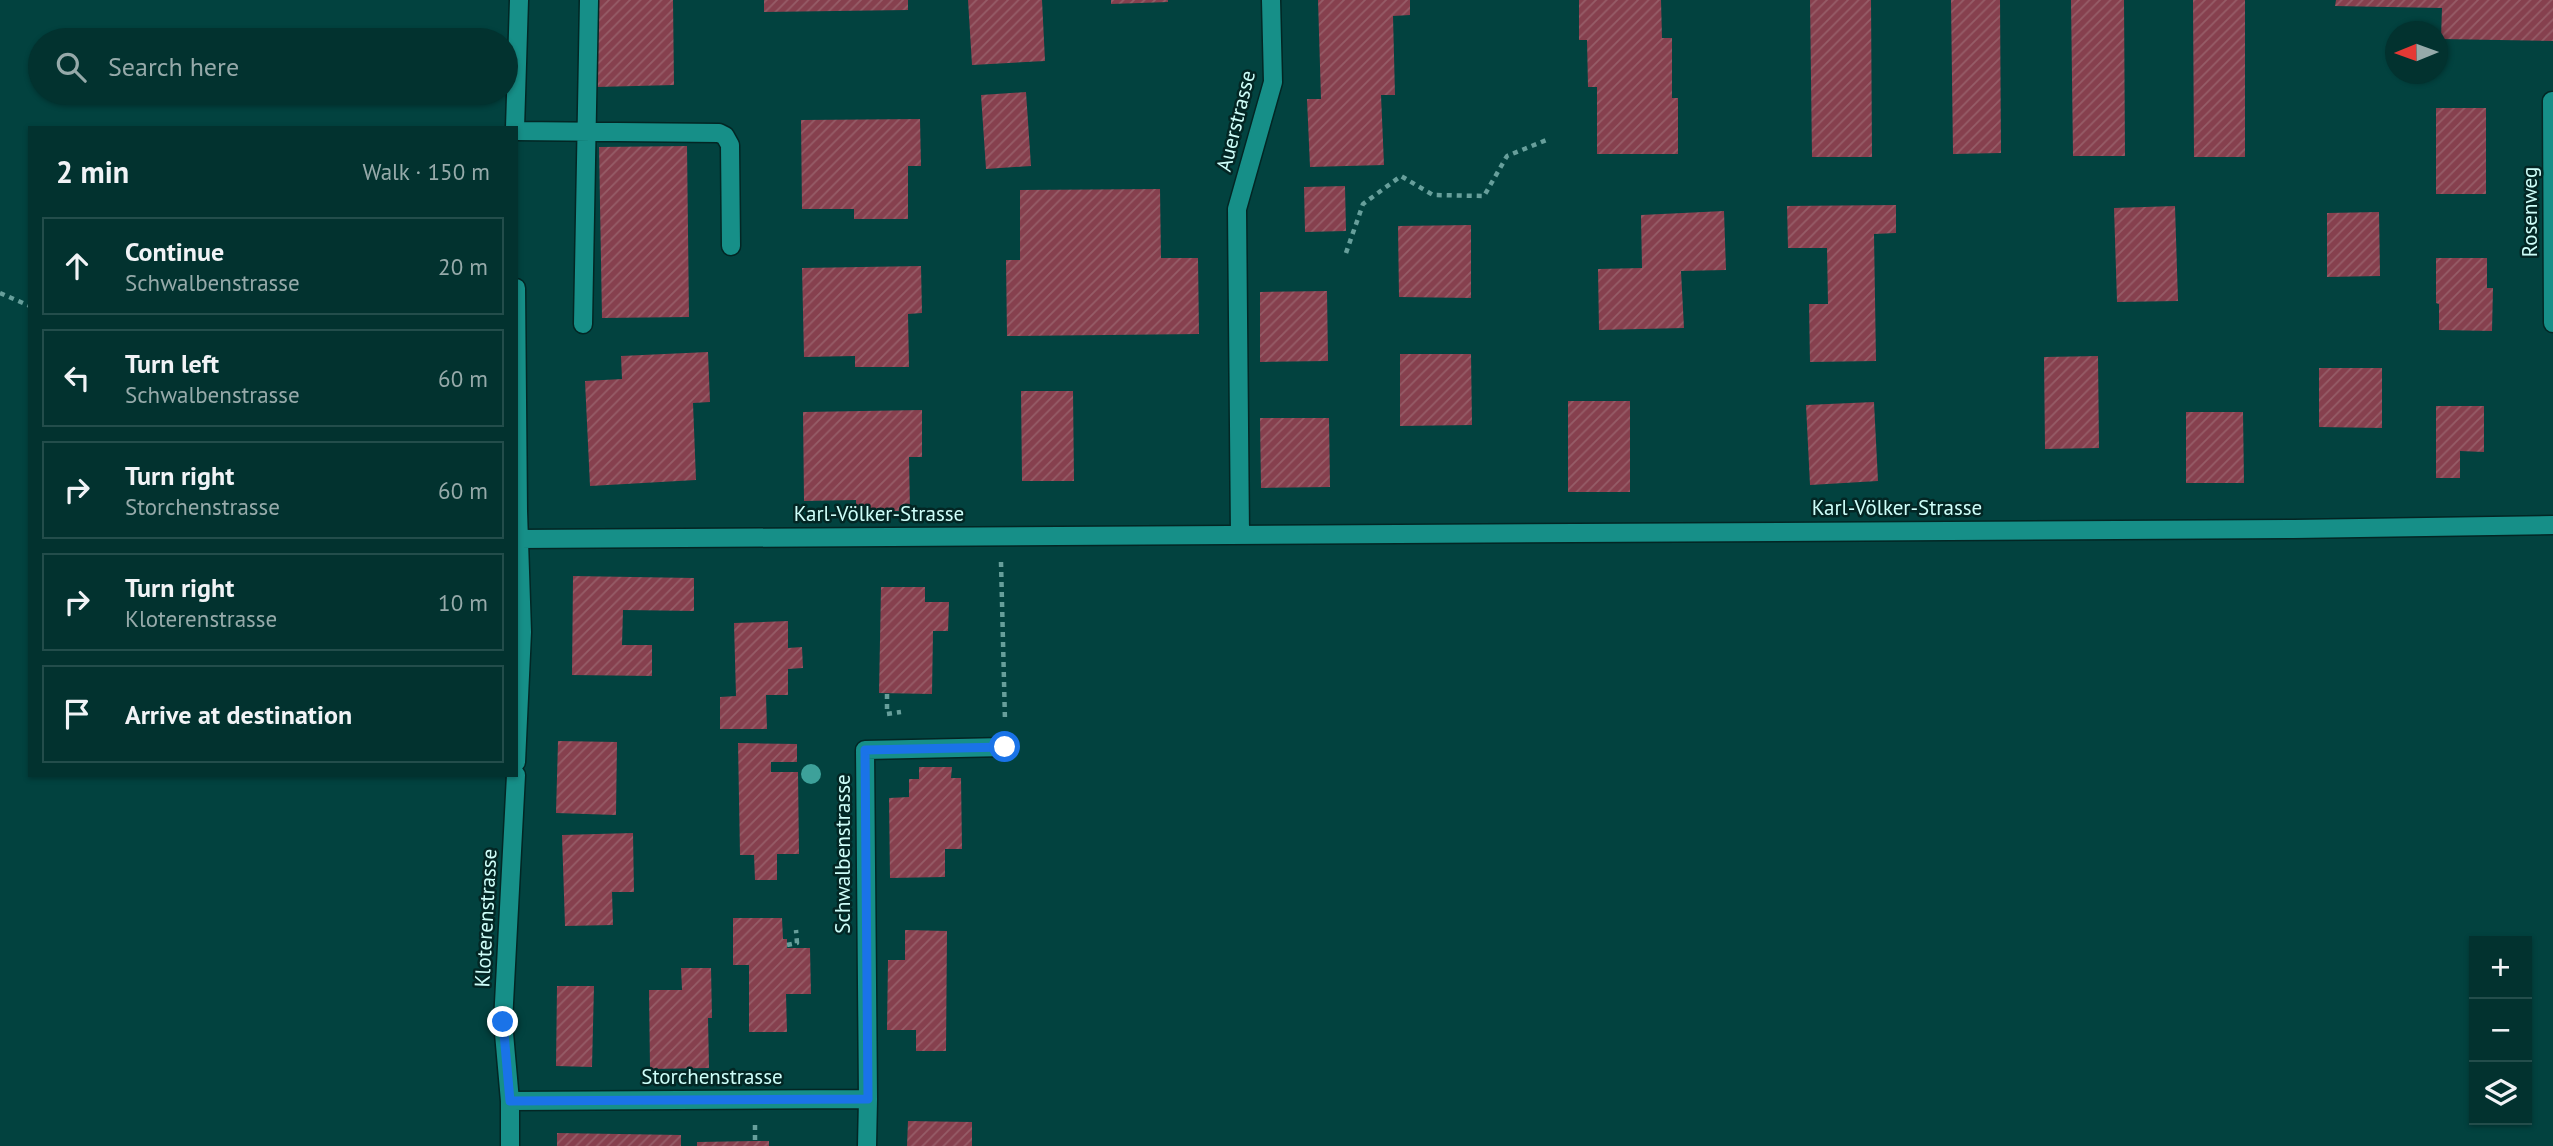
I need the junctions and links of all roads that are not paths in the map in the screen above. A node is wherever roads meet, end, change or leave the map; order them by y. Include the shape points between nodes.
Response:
1 (519, 0) edge
2 (589, 0) edge
3 (1271, 0) edge
4 (518, 43) edge
5 (2552, 101) edge
6 (517, 105) edge
7 (516, 126) edge
8 (518, 130) edge
9 (586, 133) junction
10 (731, 246) dead end
11 (2553, 323) edge
12 (583, 324) dead end
13 (2553, 525) edge
14 (1240, 535) junction
15 (518, 538) joint
16 (518, 719) edge
17 (1005, 747) road end
18 (516, 777) edge
19 (868, 1099) junction
20 (510, 1101) junction
21 (510, 1146) edge
22 (867, 1146) edge

1 - 4 street
2 - 9 street
3 - 14 street, Auerstrasse via 1273,82 1237,209
5 - 11 street, Rosenweg
6 - 7 street
8 - 9 street
9 - 10 street via 725,136 730,145
9 - 12 street
13 - 14 street, Karl-Völker-Strasse
14 - 15 street, Karl-Völker-Strasse
15 - 16 street via 522,632
17 - 19 street, Schwalbenstrasse via 865,750
18 - 20 street, Kloterenstrasse via 503,1022
19 - 20 street, Storchenstrasse
19 - 22 street
20 - 21 street, Kloterenstrasse

